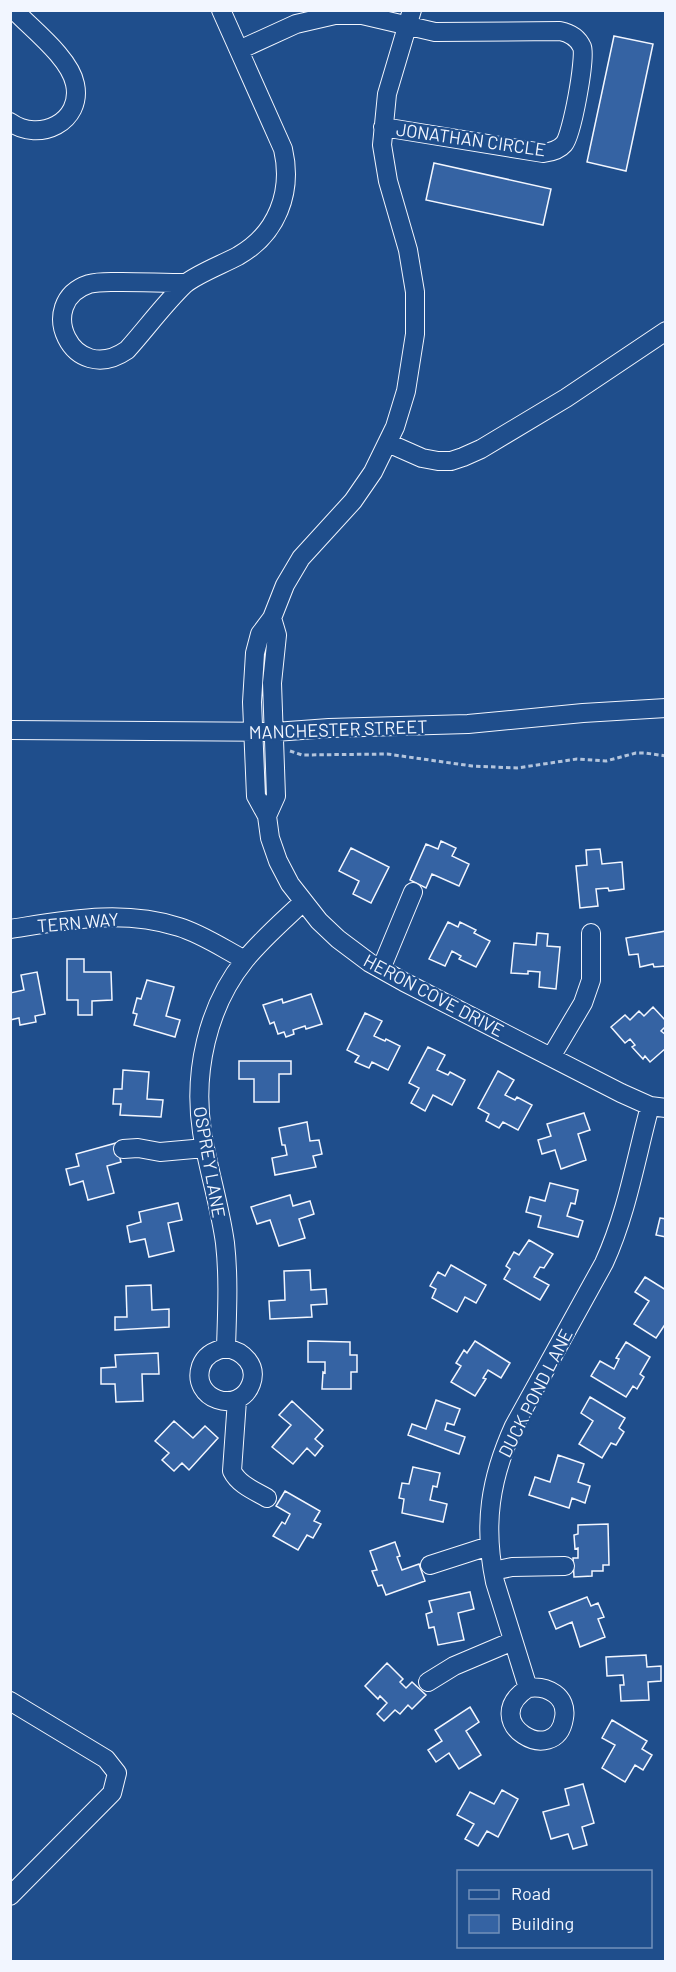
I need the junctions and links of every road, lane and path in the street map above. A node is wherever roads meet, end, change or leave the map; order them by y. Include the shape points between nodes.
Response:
1 (14, 10) edge
2 (221, 10) edge
3 (410, 18) edge
4 (239, 50) junction
5 (10, 122) edge
6 (383, 127) junction
7 (186, 283) junction
8 (665, 333) edge
9 (388, 443) junction
10 (272, 618) junction
11 (666, 708) edge
12 (10, 730) edge
13 (252, 732) junction
14 (275, 732) junction
15 (288, 750) dead end
16 (666, 756) edge
17 (267, 816) junction
18 (413, 892) dead end
19 (303, 902) junction
20 (10, 929) edge
21 (591, 933) dead end
22 (245, 960) junction
23 (381, 969) junction
24 (551, 1057) junction
25 (658, 1107) edge
26 (205, 1148) junction
27 (123, 1149) dead end
28 (226, 1348) junction
29 (237, 1400) junction
30 (267, 1498) dead end
31 (489, 1546) junction
32 (430, 1565) dead end
33 (565, 1566) dead end
34 (493, 1571) junction
35 (513, 1641) junction
36 (428, 1682) dead end
37 (528, 1688) dead end
38 (10, 1701) edge
39 (10, 1896) edge

1 - 5 street via 63,60 76,85 70,113 50,129 23,129
2 - 4 street
3 - 4 street via 323,16
3 - 6 street, HERON COVE DRIVE via 387,93
3 - 6 street, JONATHAN CIRCLE via 442,32 571,34 579,42 584,57 570,133 562,146 543,153
4 - 7 street via 283,149 287,174 284,199 274,222 259,241
6 - 9 street, HERON COVE DRIVE via 385,170 408,250 415,292 413,354 406,391
7 - 7 street via 120,355 104,360 88,358 74,349 65,336 65,305 88,284
8 - 9 street via 566,398 464,457 438,461
9 - 10 street, HERON COVE DRIVE via 359,493 292,571
10 - 13 street, HERON COVE DRIVE via 260,634 255,652
10 - 14 street, HERON COVE DRIVE via 277,636 272,683
11 - 14 street, MANCHESTER STREET via 468,724
12 - 13 street, MANCHESTER STREET
13 - 14 street, MANCHESTER STREET
13 - 17 street, HERON COVE DRIVE via 256,796
14 - 17 street, HERON COVE DRIVE via 276,796
15 - 16 path via 302,755 387,754 517,768 577,759 606,761 636,753
17 - 19 street, HERON COVE DRIVE via 278,861
18 - 23 street
19 - 22 street, OSPREY LANE
19 - 23 street, HERON COVE DRIVE via 338,939
20 - 22 street, TERN WAY via 106,916 144,919 181,927
21 - 24 street via 591,980 583,1003
22 - 26 street, OSPREY LANE via 219,1002 202,1058 198,1096
23 - 24 street, HERON COVE DRIVE
24 - 25 street, HERON COVE DRIVE
25 - 31 street, DUCK POND LANE via 612,1246 505,1446 491,1498
26 - 27 street via 160,1152
26 - 28 street, OSPREY LANE via 225,1246
28 - 29 street via 243,1354 252,1370 250,1387
28 - 29 street via 203,1362 200,1379 214,1399
29 - 30 street via 232,1472 235,1478
31 - 32 street
31 - 34 street, DUCK POND LANE
33 - 34 street
34 - 35 street, DUCK POND LANE
35 - 36 street via 454,1666
35 - 37 street, DUCK POND LANE
38 - 39 street via 106,1760 117,1773 112,1793

